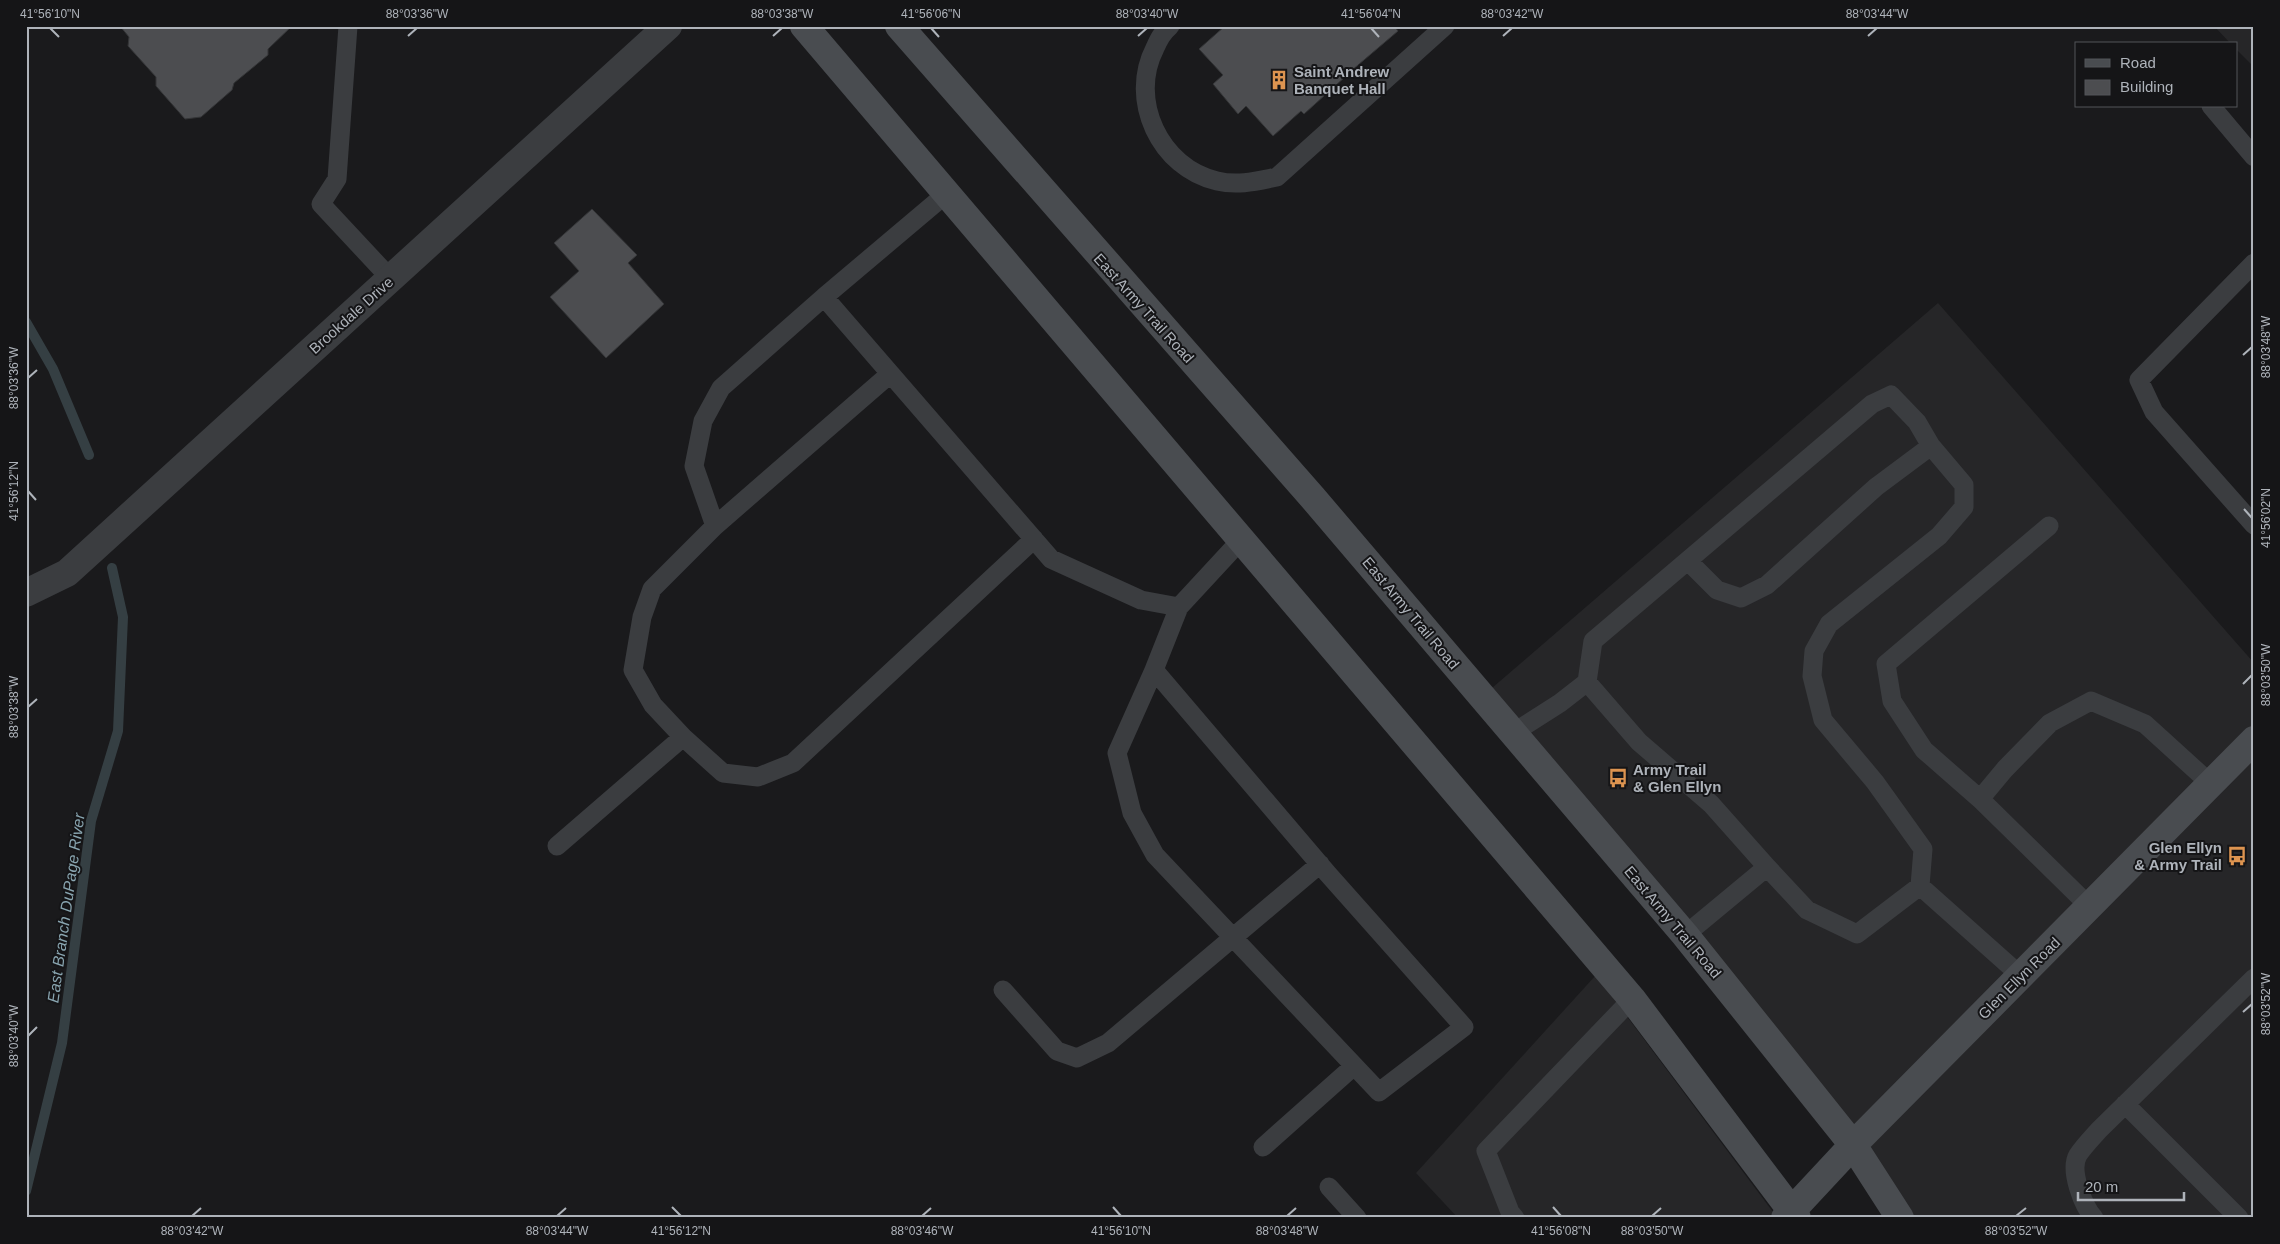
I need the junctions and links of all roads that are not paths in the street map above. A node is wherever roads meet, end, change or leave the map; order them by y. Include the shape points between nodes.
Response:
1 (348, 26) edge
2 (668, 26) edge
3 (804, 26) edge
4 (898, 26) edge
5 (1170, 26) edge
6 (1445, 26) edge
7 (2212, 108) edge
8 (2254, 157) edge
9 (946, 194) junction
10 (2254, 264) edge
11 (391, 279) junction
12 (824, 297) junction
13 (890, 374) junction
14 (1931, 446) junction
15 (2254, 525) edge
16 (715, 526) junction
17 (2049, 526) dead end
18 (1034, 540) junction
19 (1242, 540) junction
20 (1688, 561) junction
21 (26, 593) edge
22 (1179, 607) junction
23 (1154, 670) junction
24 (1587, 682) junction
25 (1513, 733) junction
26 (683, 737) junction
27 (2253, 744) edge
28 (2211, 784) junction
29 (1980, 799) junction
30 (557, 846) dead end
31 (1320, 864) junction
32 (1767, 866) junction
33 (1920, 886) junction
34 (2090, 906) junction
35 (1685, 935) junction
36 (1232, 937) junction
37 (2021, 976) junction
38 (2254, 978) edge
39 (1003, 990) dead end
40 (1632, 999) junction
41 (1354, 1066) junction
42 (2125, 1104) junction
43 (1853, 1146) junction
44 (1263, 1147) dead end
45 (1329, 1186) dead end
46 (1792, 1215) edge
47 (1356, 1218) edge
48 (1515, 1218) edge
49 (1900, 1218) edge
50 (2094, 1218) edge
51 (2239, 1218) edge

1 - 11 lane via 337,180 321,204
2 - 11 street, Brookdale Drive
3 - 9 main road
4 - 25 main road, East Army Trail Road via 1313,498
5 - 6 lane via 1162,32 1148,60 1144,90 1150,121 1165,148 1187,169 1217,181 1247,184 1277,176
7 - 8 lane
9 - 12 lane
9 - 19 main road
10 - 15 lane via 2139,380 2154,412
11 - 21 street, Brookdale Drive via 66,573
12 - 13 lane
12 - 16 lane via 722,388 704,421 694,466
13 - 16 lane
13 - 18 lane
14 - 20 lane via 1876,487 1767,585 1741,598 1717,590
14 - 20 lane via 1917,422 1891,395 1884,398 1872,404
14 - 33 lane via 1964,486 1964,507 1939,536 1829,624 1814,651 1812,676 1823,720 1875,782 1923,849
16 - 26 lane via 652,589 642,617 633,670 653,705
17 - 29 lane via 1886,664 1892,700 1924,750
18 - 22 lane via 1051,559 1141,600
18 - 26 lane via 794,763 758,777 723,773
19 - 22 lane
19 - 40 main road
20 - 24 lane via 1593,641
22 - 23 lane
23 - 31 lane
23 - 36 lane via 1117,753 1132,813 1155,855
24 - 25 lane
24 - 32 lane via 1640,742 1712,804
25 - 35 main road, East Army Trail Road
26 - 30 lane
27 - 28 main road, Glen Ellyn Road
28 - 29 lane via 2145,724 2091,700 2050,723
28 - 34 main road, Glen Ellyn Road
29 - 34 lane
31 - 36 lane
31 - 41 lane via 1464,1027 1379,1092
32 - 33 lane via 1807,910 1857,934
32 - 35 lane
33 - 37 lane
34 - 37 main road, Glen Ellyn Road
35 - 43 main road, East Army Trail Road
36 - 39 lane via 1108,1043 1077,1058 1057,1051
36 - 41 lane
37 - 43 main road, Glen Ellyn Road
38 - 42 lane
40 - 46 main road
40 - 48 lane via 1486,1150
41 - 44 lane
42 - 50 lane via 2077,1156 2076,1180 2088,1212
42 - 51 lane
43 - 46 main road, Glen Ellyn Road
43 - 49 main road, East Army Trail Road
45 - 47 lane

